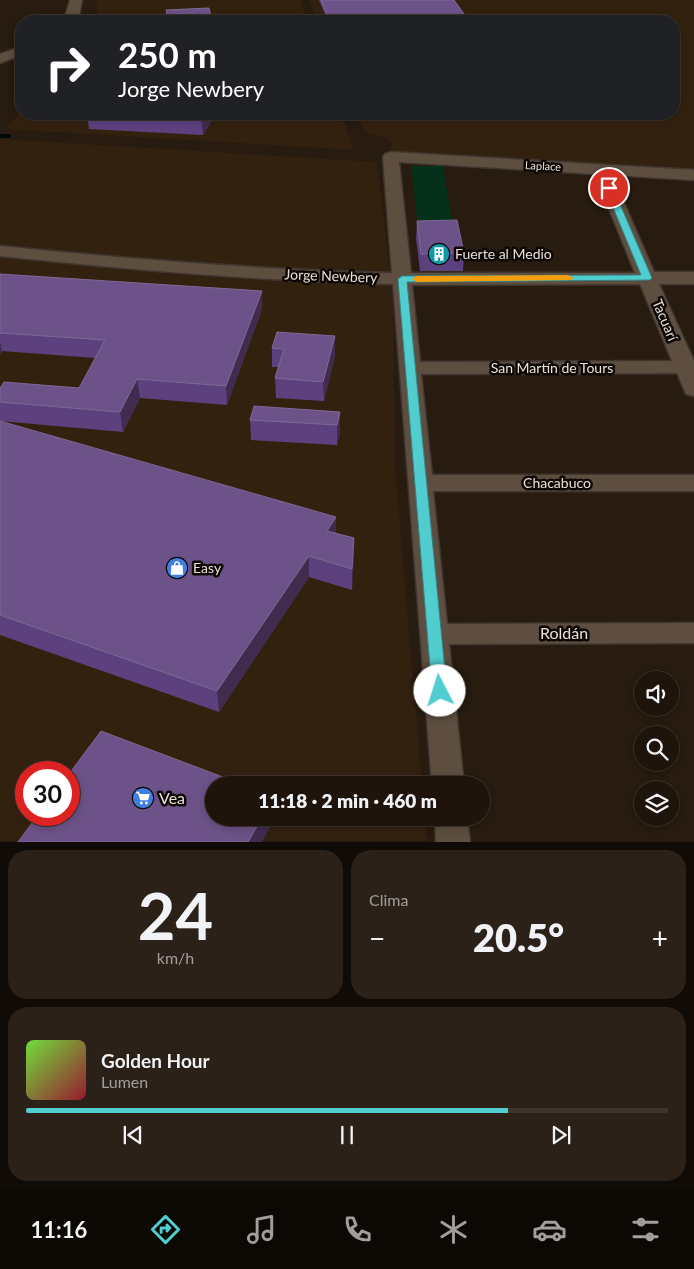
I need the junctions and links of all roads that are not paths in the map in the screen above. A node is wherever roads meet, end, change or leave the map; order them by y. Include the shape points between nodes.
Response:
1 (76, 0) edge
2 (73, 15) edge
3 (15, 53) edge
4 (0, 59) edge
5 (601, 169) junction
6 (694, 175) edge
7 (0, 251) edge
8 (647, 278) junction
9 (694, 278) edge
10 (402, 279) junction
11 (689, 367) edge
12 (410, 368) junction
13 (694, 388) edge
14 (694, 482) edge
15 (421, 483) junction
16 (694, 633) edge
17 (434, 634) junction
18 (447, 776) edge
19 (452, 826) edge
20 (453, 842) edge

1 - 2 street
3 - 4 street
5 - 6 street, Laplace
5 - 8 street, Tacuarí
5 - 10 street, Laplace via 391,157
7 - 10 street, Jorge Newbery via 117,263
8 - 9 street, Jorge Newbery
8 - 10 street, Jorge Newbery
8 - 11 street, Tacuarí
10 - 12 street
11 - 12 street, San Martín de Tours
11 - 13 street, Tacuarí
12 - 15 street
14 - 15 street, Chacabuco
15 - 17 street
16 - 17 street, Roldán
17 - 18 street
19 - 20 street

